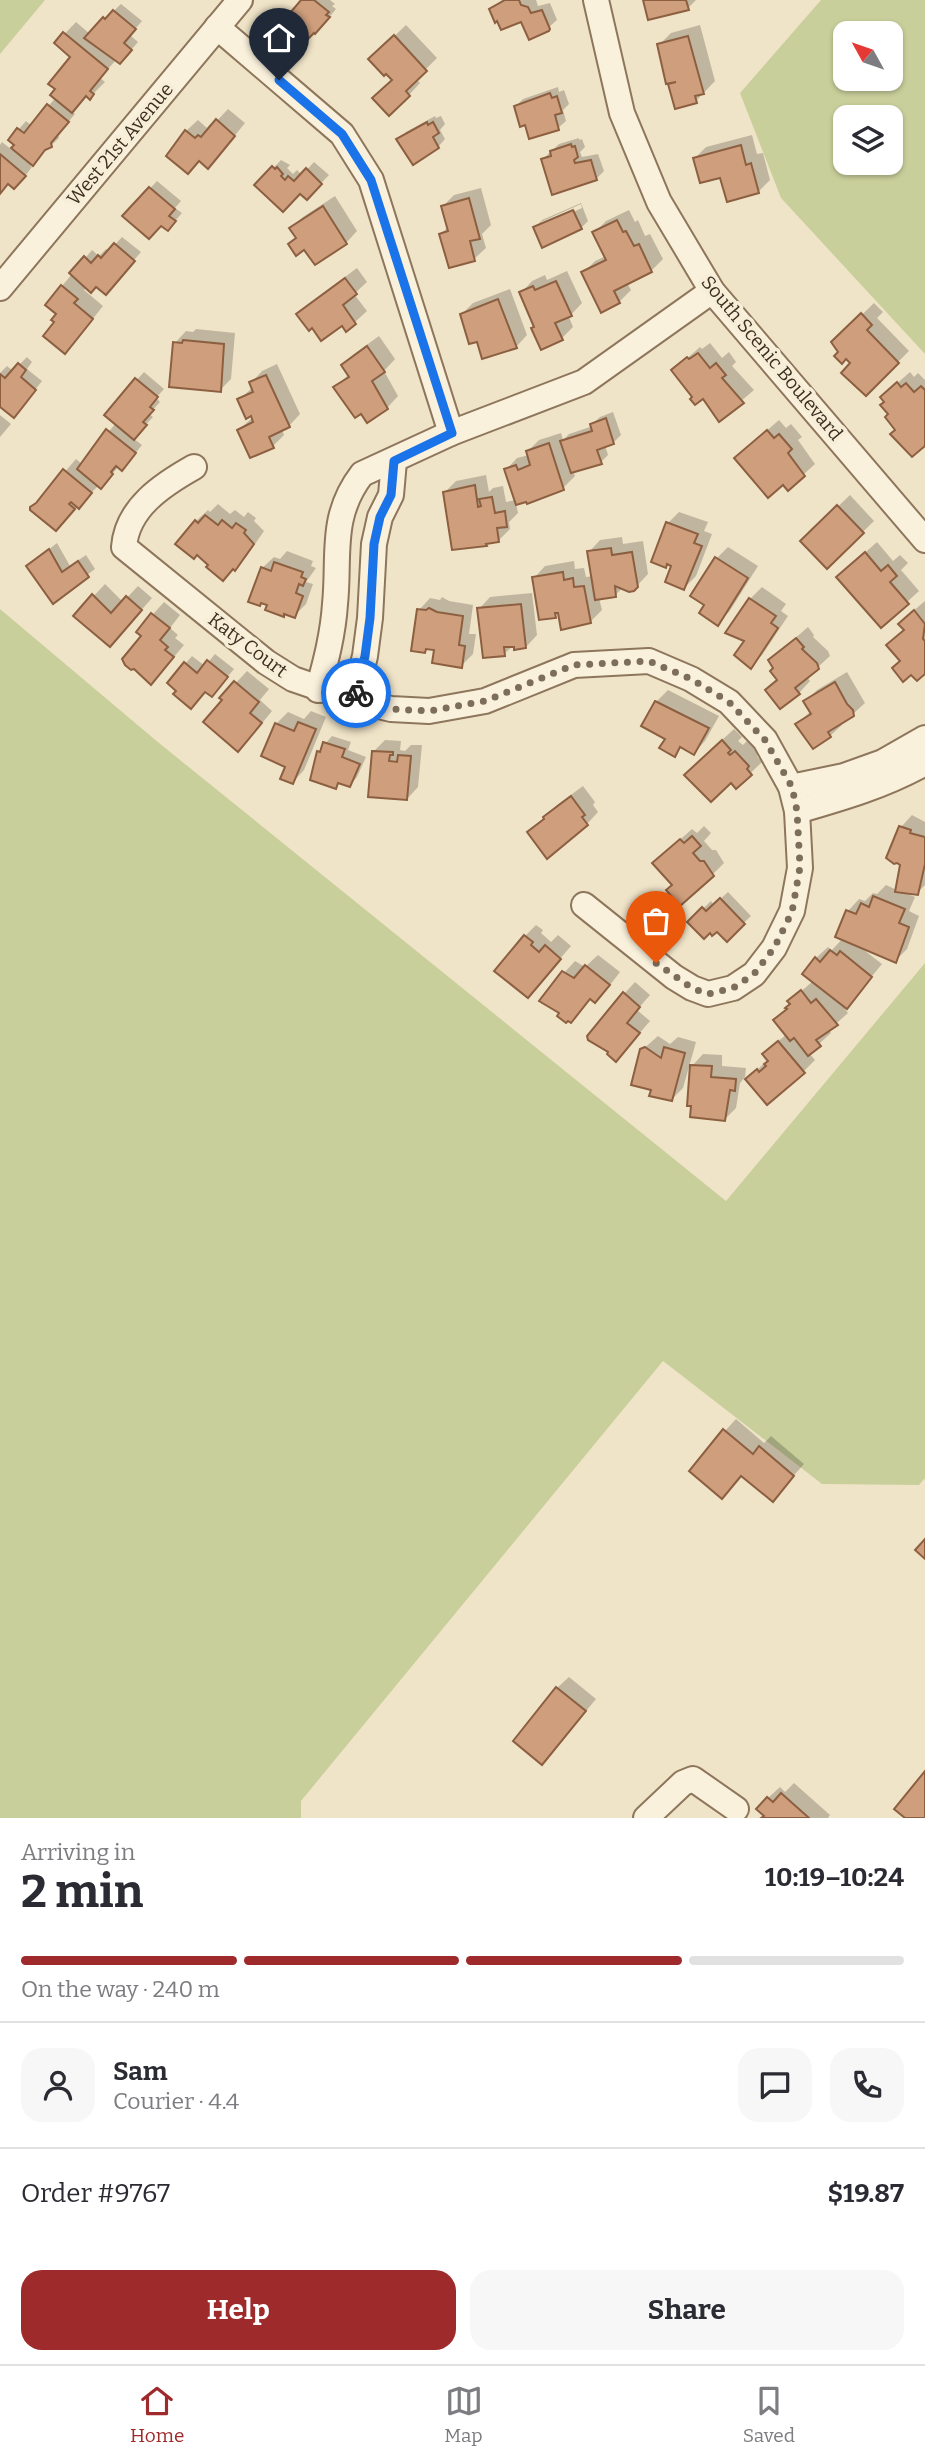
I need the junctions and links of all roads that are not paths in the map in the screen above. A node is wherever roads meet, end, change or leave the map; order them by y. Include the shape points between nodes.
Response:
1 (240, 0) edge
2 (596, 0) edge
3 (217, 27) junction
4 (0, 288) edge
5 (712, 291) junction
6 (452, 433) junction
7 (394, 461) junction
8 (194, 467) dead end
9 (925, 540) edge
10 (318, 690) junction
11 (354, 700) junction
12 (925, 738) edge
13 (925, 763) edge
14 (794, 799) junction
15 (584, 905) dead end
16 (736, 1809) dead end
17 (646, 1818) edge

1 - 3 street, West 21st Avenue
2 - 5 street, South Scenic Boulevard via 622,113 659,202
3 - 4 street, West 21st Avenue
3 - 6 street via 342,134 371,180
5 - 6 street via 584,382
5 - 9 street, South Scenic Boulevard
6 - 7 street
7 - 10 street via 362,474 345,505 335,551 331,639
7 - 11 street via 391,495 374,544 370,618
8 - 10 street, Katy Court via 150,497 132,518 124,547 266,662
10 - 11 street, Katy Court
11 - 14 street, Katy Court via 391,709 429,711 485,701 574,665 649,661 729,702 765,740
12 - 14 street via 883,762
13 - 14 street via 855,795
14 - 15 street, Katy Court via 800,867 792,912 754,974 733,988 708,994 692,988
16 - 17 street via 693,1779 682,1783

